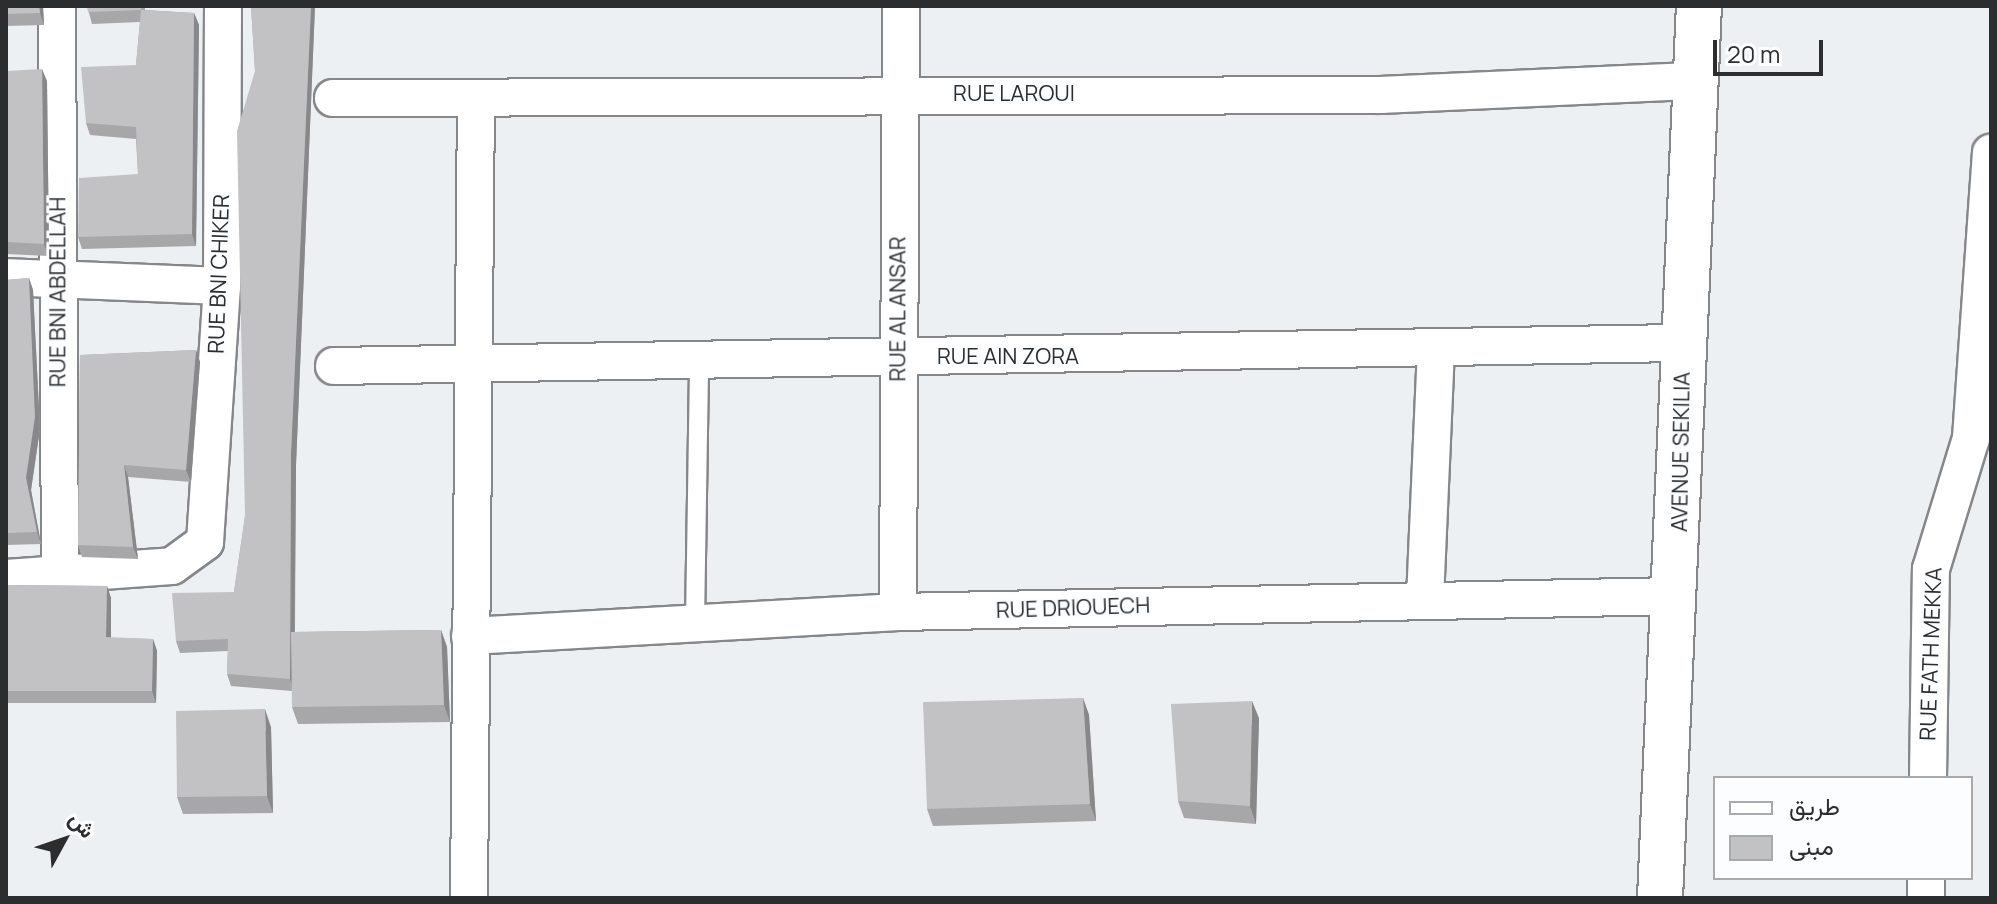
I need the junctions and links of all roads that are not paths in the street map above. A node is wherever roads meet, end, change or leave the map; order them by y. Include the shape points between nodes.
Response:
1 (57, 6) edge
2 (223, 6) edge
3 (901, 6) edge
4 (1699, 6) edge
5 (1695, 81) junction
6 (899, 94) junction
7 (333, 98) dead end
8 (476, 100) junction
9 (1991, 153) edge
10 (6, 277) edge
11 (58, 278) junction
12 (222, 286) junction
13 (1683, 343) junction
14 (1436, 349) junction
15 (897, 358) junction
16 (699, 360) junction
17 (472, 362) junction
18 (334, 366) dead end
19 (60, 577) junction
20 (6, 578) edge
21 (1677, 596) junction
22 (1425, 600) junction
23 (898, 612) junction
24 (695, 623) junction
25 (470, 636) junction
26 (1928, 776) edge
27 (469, 898) edge
28 (1660, 898) edge

1 - 11 street, RUE BNI ABDELLAH
2 - 12 street, RUE BNI CHIKER
3 - 6 street, RUE AL ANSAR
4 - 5 main road, AVENUE SEKILIA
5 - 6 street, RUE LAROUI via 1381,95
5 - 13 main road, AVENUE SEKILIA
6 - 8 street, RUE LAROUI
6 - 15 street, RUE AL ANSAR
7 - 8 street, RUE LAROUI
8 - 17 street
9 - 26 street, RUE FATH MEKKA via 1971,438 1931,569
10 - 11 street
11 - 12 street
11 - 19 street, RUE BNI ABDELLAH
12 - 19 street, RUE BNI CHIKER via 205,542 172,566
13 - 14 street, RUE AIN ZORA
13 - 21 main road, AVENUE SEKILIA
14 - 15 street, RUE AIN ZORA
14 - 22 street
15 - 16 street, RUE AIN ZORA
15 - 23 street, RUE AL ANSAR
16 - 17 street, RUE AIN ZORA
16 - 24 lane
17 - 18 street, RUE AIN ZORA
17 - 25 street
19 - 20 street
21 - 22 street, RUE DRIOUECH
21 - 28 main road, AVENUE SEKILIA
22 - 23 street, RUE DRIOUECH
23 - 24 street, RUE DRIOUECH
24 - 25 street, RUE DRIOUECH
25 - 27 street

